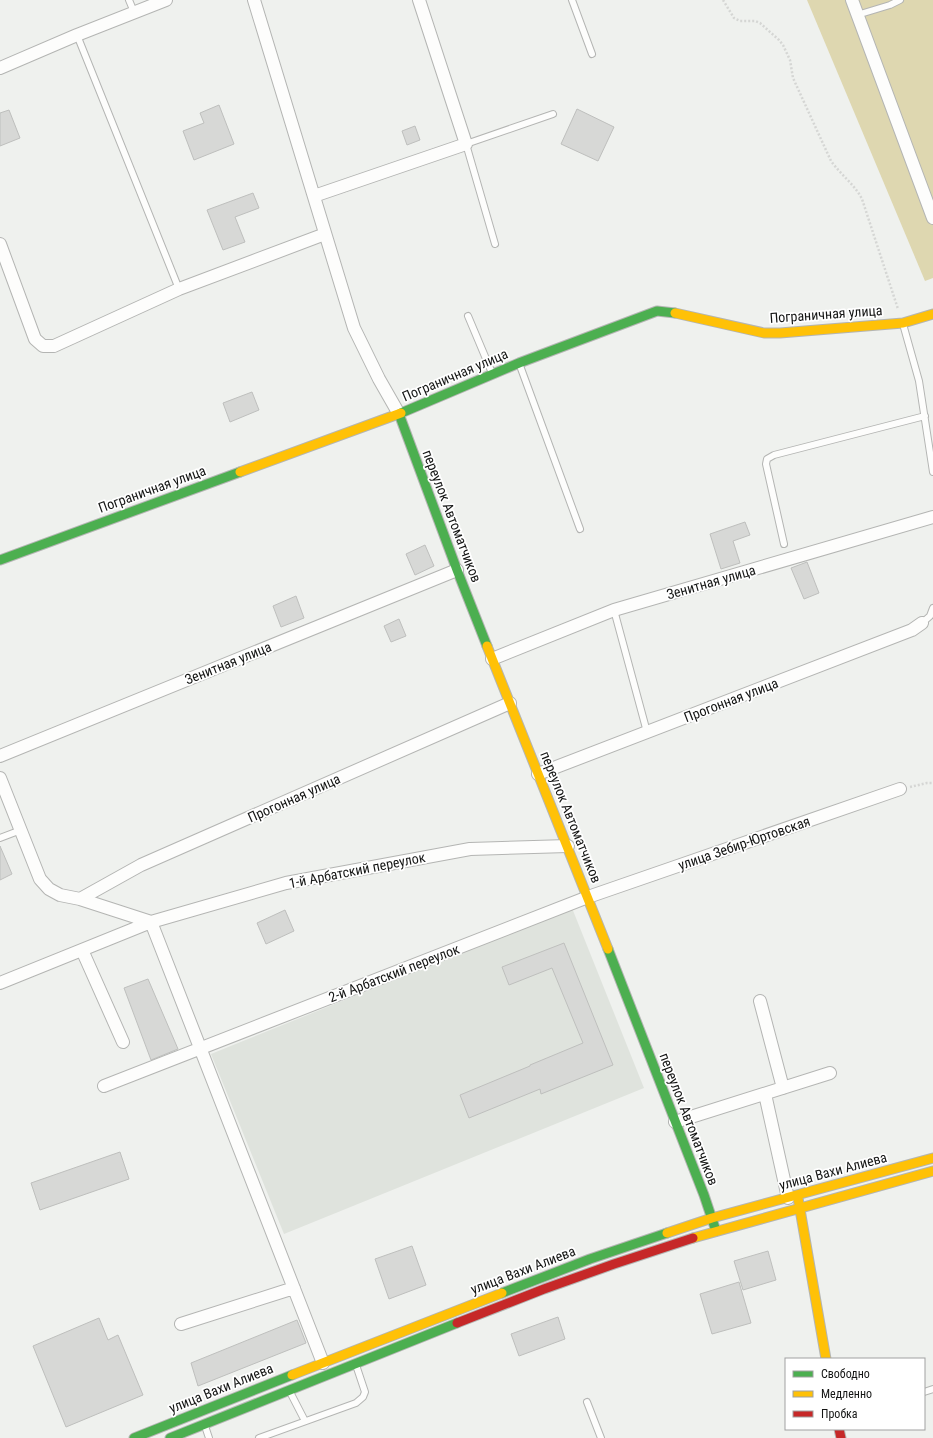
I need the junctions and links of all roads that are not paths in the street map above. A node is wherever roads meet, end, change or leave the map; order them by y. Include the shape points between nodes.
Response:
1 (129, 0) edge
2 (166, 0) edge
3 (254, 0) edge
4 (419, 0) edge
5 (572, 0) edge
6 (852, 0) edge
7 (900, 0) edge
8 (134, 12) junction
9 (857, 15) junction
10 (77, 35) junction
11 (592, 54) dead end
12 (0, 68) edge
13 (553, 114) dead end
14 (466, 144) junction
15 (314, 196) junction
16 (933, 218) edge
17 (325, 234) junction
18 (0, 244) edge
19 (495, 244) dead end
20 (179, 289) junction
21 (933, 314) edge
22 (468, 316) dead end
23 (903, 323) junction
24 (519, 364) junction
25 (493, 375) junction
26 (399, 414) junction
27 (925, 416) junction
28 (933, 472) edge
29 (933, 517) edge
30 (580, 529) dead end
31 (784, 544) dead end
32 (0, 560) edge
33 (457, 570) junction
34 (933, 608) edge
35 (614, 610) junction
36 (922, 623) joint
37 (492, 659) junction
38 (510, 703) junction
39 (647, 732) junction
40 (0, 756) edge
41 (538, 774) junction
42 (0, 778) edge
43 (900, 789) road end
44 (20, 830) junction
45 (0, 838) edge
46 (568, 846) junction
47 (588, 898) junction
48 (80, 899) junction
49 (151, 922) junction
50 (82, 950) junction
51 (0, 983) edge
52 (760, 1001) dead end
53 (123, 1042) dead end
54 (200, 1049) junction
55 (830, 1073) dead end
56 (104, 1086) dead end
57 (783, 1088) junction
58 (765, 1094) junction
59 (675, 1122) junction
60 (933, 1158) edge
61 (933, 1171) edge
62 (793, 1197) junction
63 (800, 1207) junction
64 (712, 1218) junction
65 (716, 1231) junction
66 (294, 1288) junction
67 (181, 1324) dead end
68 (826, 1358) edge
69 (323, 1363) junction
70 (356, 1364) junction
71 (289, 1391) junction
72 (587, 1402) dead end
73 (305, 1421) junction
74 (204, 1425) junction
75 (134, 1438) edge
76 (170, 1438) edge
77 (209, 1438) edge
78 (260, 1438) edge
79 (601, 1438) edge

1 - 8 lane
2 - 8 street
3 - 15 street
4 - 14 street
5 - 11 lane
6 - 9 street
7 - 9 lane
8 - 10 street
9 - 16 street
10 - 12 street
10 - 20 lane
13 - 14 lane
14 - 15 street
14 - 19 lane
15 - 17 street
17 - 20 street
17 - 26 street via 354,328
18 - 20 street via 35,339 43,346 54,346
21 - 23 street, Пограничная улица
22 - 25 lane
23 - 24 street, Пограничная улица via 764,333 657,311
23 - 27 lane via 919,381
24 - 25 street, Пограничная улица
24 - 30 lane
25 - 26 street, Пограничная улица
26 - 32 street, Пограничная улица
26 - 33 street, переулок Автоматчиков
27 - 28 lane
27 - 31 lane via 774,455 767,459
29 - 35 street, Зенитная улица
33 - 37 street, переулок Автоматчиков
33 - 40 street, Зенитная улица
34 - 36 lane via 930,616
35 - 37 street, Зенитная улица
35 - 39 lane
36 - 39 street, Прогонная улица via 912,630
37 - 38 street, переулок Автоматчиков
38 - 41 street, переулок Автоматчиков
38 - 48 street, Прогонная улица via 141,865
39 - 41 street, Прогонная улица
41 - 46 street, переулок Автоматчиков
42 - 44 street
43 - 47 street, улица Зебир-Юртовская
44 - 45 lane
44 - 48 street via 40,879 49,889 60,895
46 - 47 street, переулок Автоматчиков
46 - 49 street, 1-й Арбатский переулок via 470,848 286,883
47 - 54 street, 2-й Арбатский переулок
47 - 59 street, переулок Автоматчиков
48 - 49 street
49 - 50 street, 1-й Арбатский переулок
49 - 54 street
50 - 51 street, 1-й Арбатский переулок
50 - 53 street
52 - 57 street
54 - 56 street, 2-й Арбатский переулок
54 - 66 street
55 - 57 street
57 - 58 street
58 - 59 street
58 - 62 street
59 - 64 street, переулок Автоматчиков
60 - 62 street, улица Вахи Алиева
61 - 63 street, улица Вахи Алиева
62 - 63 street
62 - 64 street, улица Вахи Алиева
63 - 65 street, улица Вахи Алиева
63 - 68 street
64 - 65 street, переулок Автоматчиков
64 - 69 street, улица Вахи Алиева via 590,1259
65 - 70 street, улица Вахи Алиева via 544,1289
66 - 67 street
66 - 69 street
69 - 75 street, улица Вахи Алиева
70 - 71 street, улица Вахи Алиева
70 - 73 lane via 365,1392 363,1397 356,1403
71 - 73 lane
71 - 74 street, улица Вахи Алиева
72 - 79 lane
73 - 78 lane
74 - 76 street, улица Вахи Алиева
74 - 77 lane

